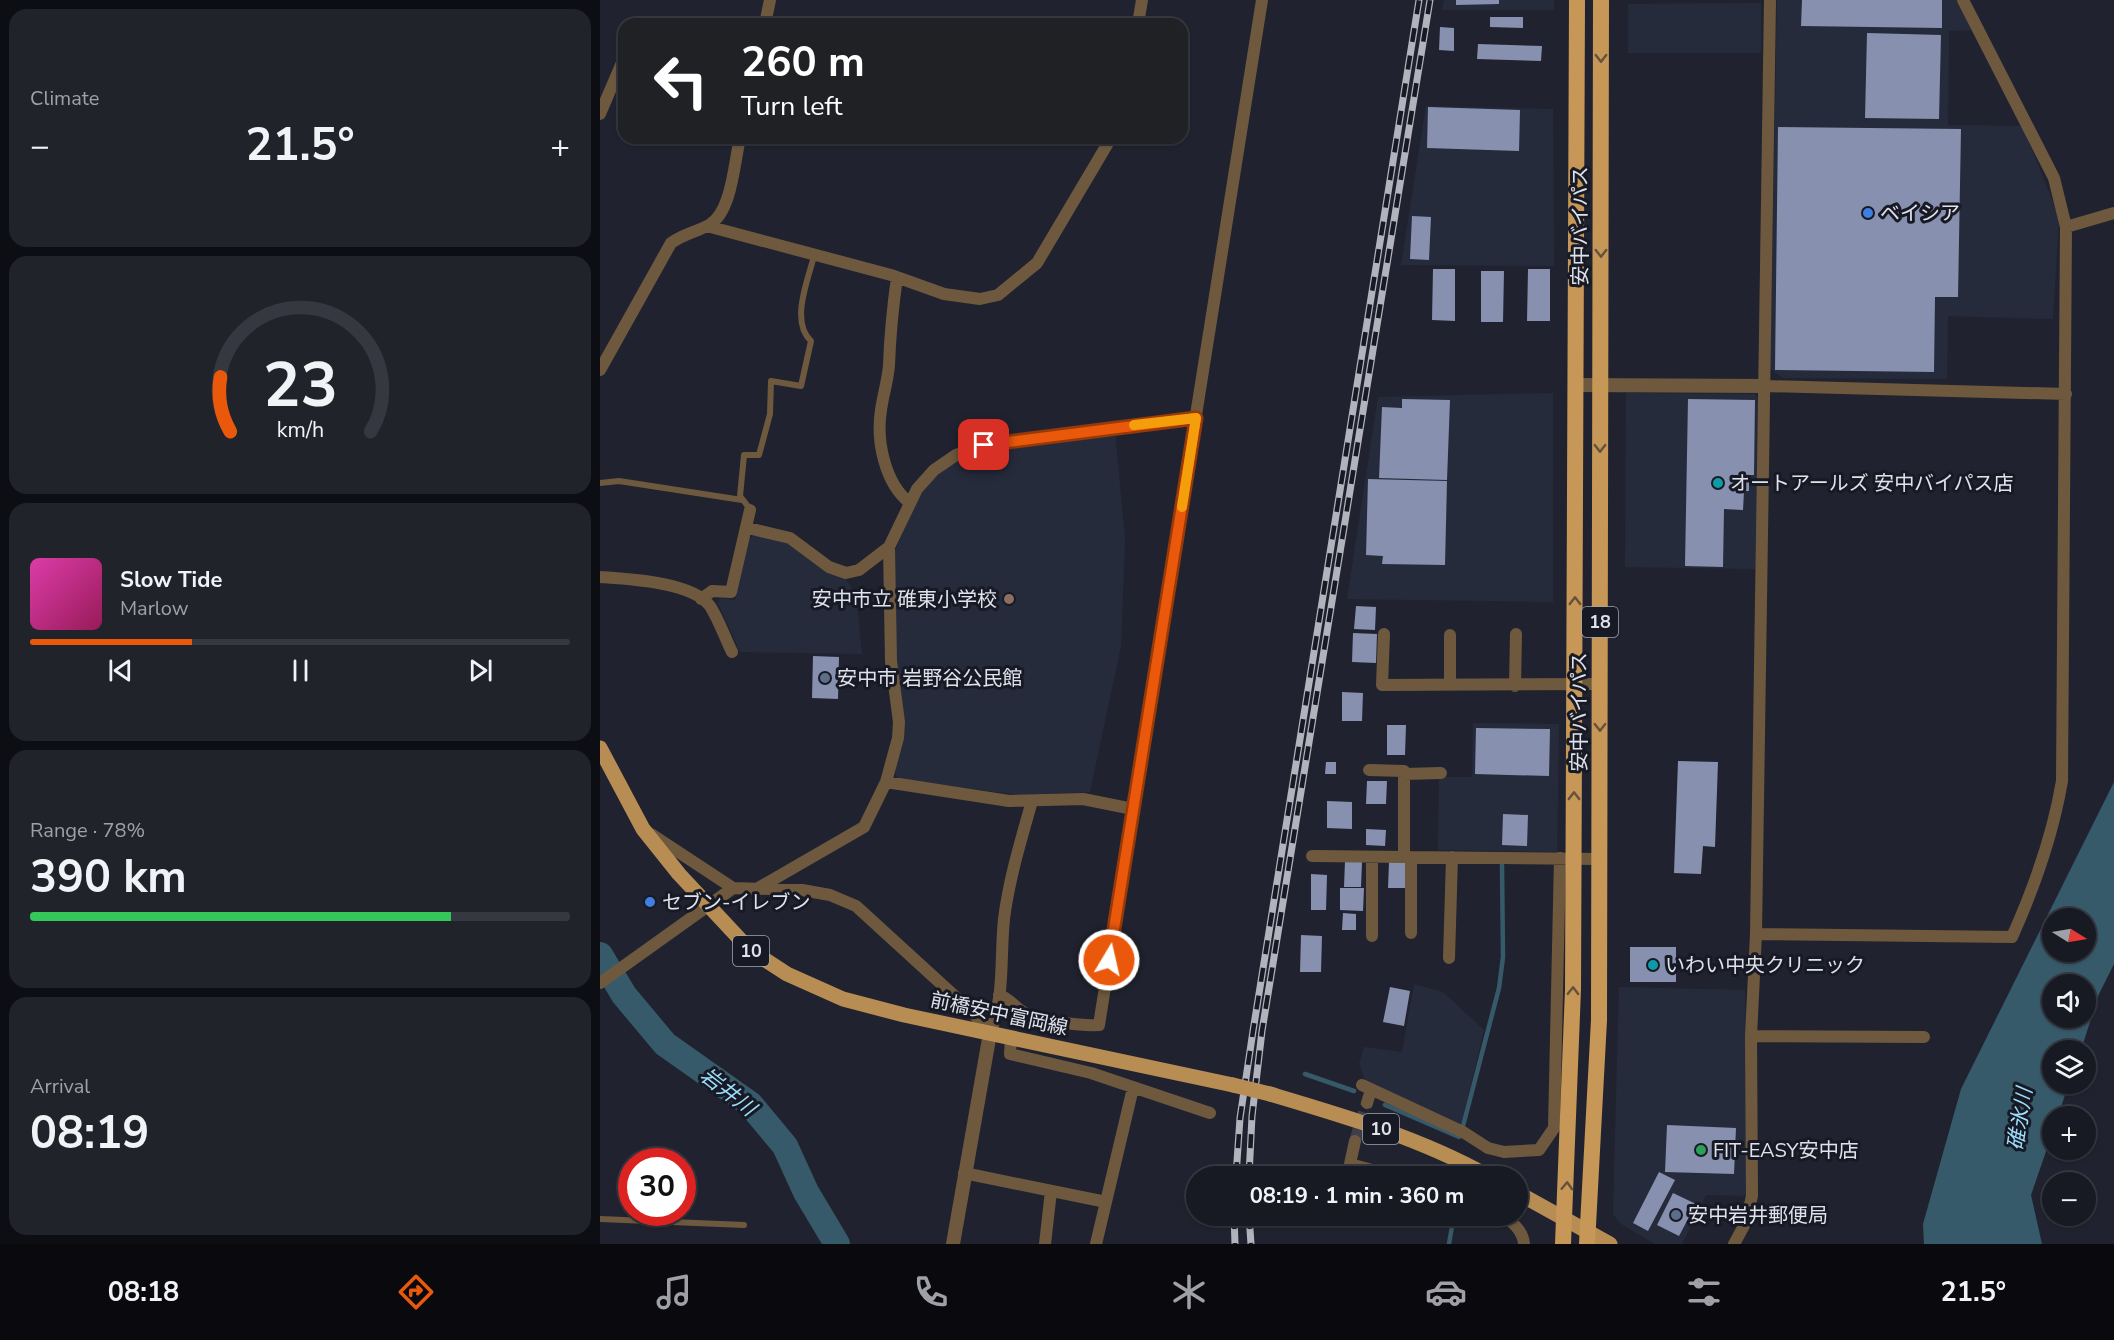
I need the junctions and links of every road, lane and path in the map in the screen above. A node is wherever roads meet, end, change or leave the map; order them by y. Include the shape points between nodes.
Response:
1 (770, 0) edge
2 (1142, 0) edge
3 (1262, 0) edge
4 (1577, 0) edge
5 (1601, 0) edge
6 (1770, 0) edge
7 (1963, 0) edge
8 (766, 18) edge
9 (1139, 18) edge
10 (618, 71) edge
11 (600, 114) edge
12 (739, 144) edge
13 (1107, 144) edge
14 (2114, 213) edge
15 (707, 226) junction
16 (2066, 227) junction
17 (814, 256) junction
18 (897, 277) junction
19 (600, 370) edge
20 (1576, 385) junction
21 (1600, 385) junction
22 (1764, 386) junction
23 (2066, 394) junction
24 (1196, 418) junction
25 (600, 483) edge
26 (910, 503) junction
27 (747, 505) junction
28 (748, 528) junction
29 (890, 547) junction
30 (600, 577) edge
31 (701, 599) junction
32 (1383, 634) dead end
33 (1516, 634) dead end
34 (1450, 635) dead end
35 (732, 652) dead end
36 (1600, 684) junction
37 (1450, 685) junction
38 (1575, 685) junction
39 (1515, 686) junction
40 (600, 748) edge
41 (1369, 770) dead end
42 (1441, 773) dead end
43 (1404, 774) junction
44 (886, 782) junction
45 (1032, 801) junction
46 (1132, 809) junction
47 (643, 829) junction
48 (1312, 856) dead end
49 (1372, 856) junction
50 (1407, 857) junction
51 (1452, 857) junction
52 (1567, 858) junction
53 (1599, 859) junction
54 (733, 888) junction
55 (759, 888) junction
56 (708, 907) junction
57 (1411, 933) dead end
58 (1756, 934) junction
59 (1372, 936) dead end
60 (1449, 958) dead end
61 (600, 983) edge
62 (999, 995) junction
63 (990, 1033) junction
64 (1751, 1036) junction
65 (1924, 1037) dead end
66 (1011, 1038) junction
67 (1133, 1088) junction
68 (1367, 1103) tunnel mouth
69 (1562, 1110) junction
70 (1210, 1113) dead end
71 (1355, 1141) tunnel mouth
72 (1357, 1166) edge
73 (1462, 1166) edge
74 (964, 1173) junction
75 (1051, 1191) junction
76 (1528, 1199) edge
77 (1106, 1202) junction
78 (600, 1219) edge
79 (1566, 1220) junction
80 (744, 1225) dead end
81 (1515, 1226) edge
82 (1588, 1238) edge
83 (953, 1244) edge
84 (1045, 1244) edge
85 (1096, 1244) edge
86 (1524, 1244) edge
87 (1563, 1244) edge
88 (1610, 1244) edge
89 (1734, 1244) edge

1 - 8 street
2 - 9 street
3 - 24 street
4 - 20 highway, 安中バイパス / 18
5 -> 21 highway, 安中バイパス / 18
6 - 22 street
7 - 16 street via 2054,178
10 - 11 street
12 - 15 street via 725,210
13 - 18 street via 1037,262 998,295 980,298 944,294
14 - 16 street
15 - 17 street
15 - 19 street via 671,243
16 - 23 street
17 - 18 street
17 - 27 lane via 801,317 803,334 811,341 801,386 771,381 770,414 759,455 744,455 740,496
18 - 26 street via 889,366 880,413 881,441 890,477 899,495
20 - 21 street
38 -> 20 highway, 安中バイパス / 18
21 - 22 street
21 -> 36 highway, 安中バイパス / 18
22 - 23 street
22 - 58 street
23 - 58 street via 2062,781 2025,908 2012,937
24 - 26 street via 984,445 956,455 934,470 916,489
24 - 46 street
25 - 27 lane via 619,481
26 - 29 street
27 - 28 street
28 - 29 street via 790,538 829,567 846,573 858,570
28 - 31 street via 731,592 712,591
29 - 44 street via 891,661 899,722
30 - 31 street via 642,580 691,592
31 - 35 street via 709,605
32 - 37 street via 1382,685
33 - 39 street
34 - 37 street
36 - 38 street
36 -> 53 highway, 安中バイパス / 18
37 - 39 street
38 - 39 street
52 -> 38 highway, 安中バイパス / 18
40 - 47 main road, 前橋安中富岡線 / 10
41 - 43 street
42 - 43 street
43 - 50 street
44 - 45 street
44 - 55 street via 864,827
45 - 46 street via 1083,799
45 - 62 street via 1013,870
46 - 62 street via 1099,1025 1026,1014
47 - 54 street
47 - 56 main road, 前橋安中富岡線 / 10
48 - 49 street
49 - 50 street
49 - 59 street
50 - 51 street
50 - 57 street
51 - 52 street
51 - 60 street
52 - 53 street
52 - 69 highway, 安中バイパス / 18
53 - 82 highway, 安中バイパス / 18 via 1599,1020
54 - 55 street
54 - 56 street
55 - 63 street via 830,895 856,906
56 - 61 street
56 - 63 main road, 前橋安中富岡線 / 10 via 750,950 814,988 843,999
58 - 64 street
62 - 63 street via 998,1013
63 - 66 main road, 前橋安中富岡線 / 10
63 - 74 street
64 - 65 street
64 - 89 street via 1751,1209
66 - 67 street via 1010,1054 1091,1073
66 - 73 main road, 前橋安中富岡線 / 10, bridge via 1270,1094 1347,1117
67 - 70 street
67 - 77 street
68 - 69 street via 1366,1088 1463,1132 1488,1148 1504,1152 1539,1150
79 -> 69 highway, 安中バイパス / 18
71 - 72 street via 1350,1164
74 - 75 street
74 - 83 street
75 - 77 street
75 - 84 street
76 - 79 main road
77 - 85 street
78 - 80 lane
79 - 82 main road
79 - 87 highway, 安中バイパス / 18
81 - 86 street via 1524,1237
82 - 88 main road

